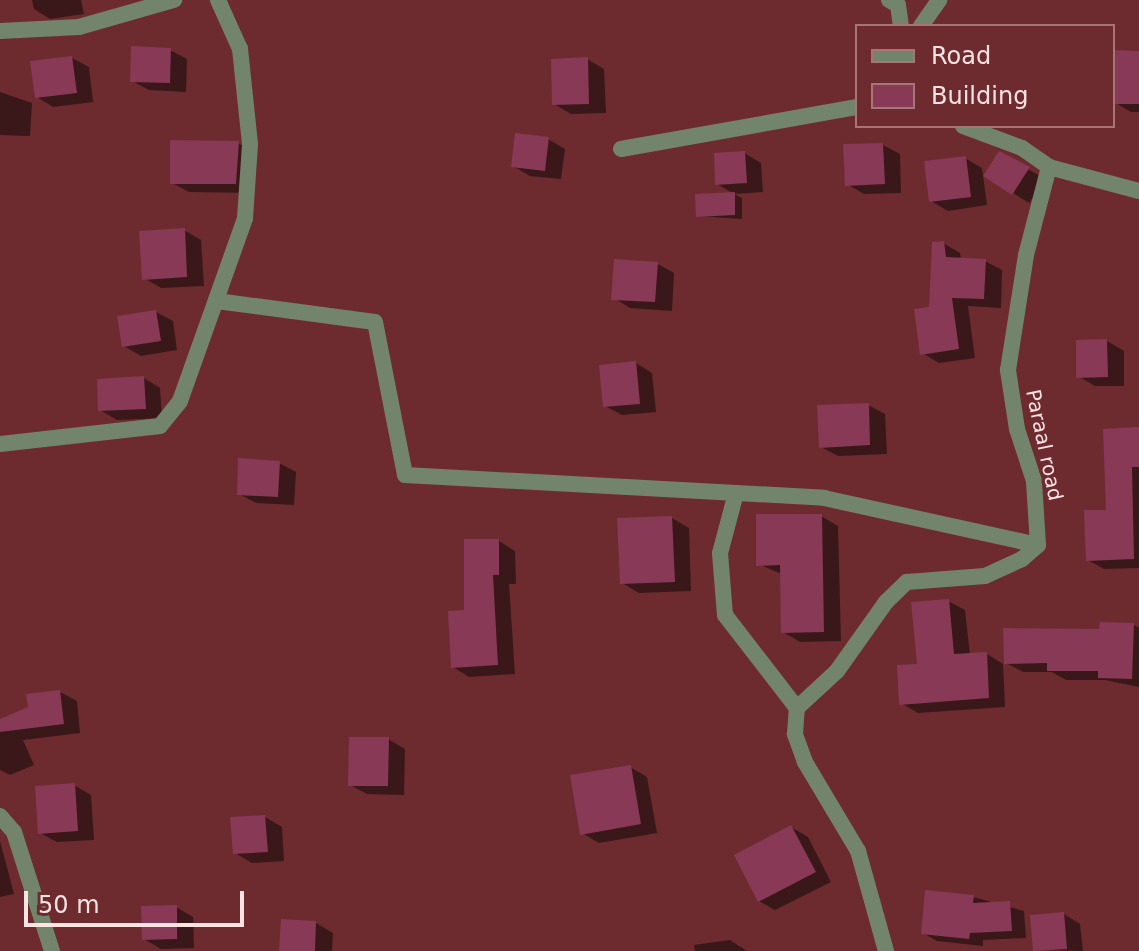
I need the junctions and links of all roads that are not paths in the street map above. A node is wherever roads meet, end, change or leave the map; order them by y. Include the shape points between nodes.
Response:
1 (174, 0) edge
2 (218, 0) edge
3 (889, 0) edge
4 (939, 0) edge
5 (901, 24) edge
6 (922, 24) edge
7 (0, 31) edge
8 (855, 107) edge
9 (968, 128) edge
10 (621, 149) dead end
11 (1049, 167) junction
12 (1139, 191) edge
13 (217, 301) junction
14 (0, 444) edge
15 (736, 493) junction
16 (1038, 545) junction
17 (797, 708) junction
18 (0, 816) edge
19 (52, 951) edge
20 (886, 951) edge

1 - 7 street via 79,27
2 - 13 street via 240,49 250,144 245,218
3 - 5 street via 898,5
4 - 6 street
8 - 10 street
9 - 11 street via 1022,148
11 - 12 street
11 - 16 street, Paraal road via 1026,255 1008,370 1017,429 1034,481
13 - 14 street via 180,401 160,426
13 - 15 street via 375,322 405,475
15 - 16 street via 824,498
15 - 17 street via 720,553 725,615
16 - 17 street via 1022,559 985,576 907,582 886,602 837,671
17 - 20 street via 795,734 805,762 858,851
18 - 19 street via 14,832

